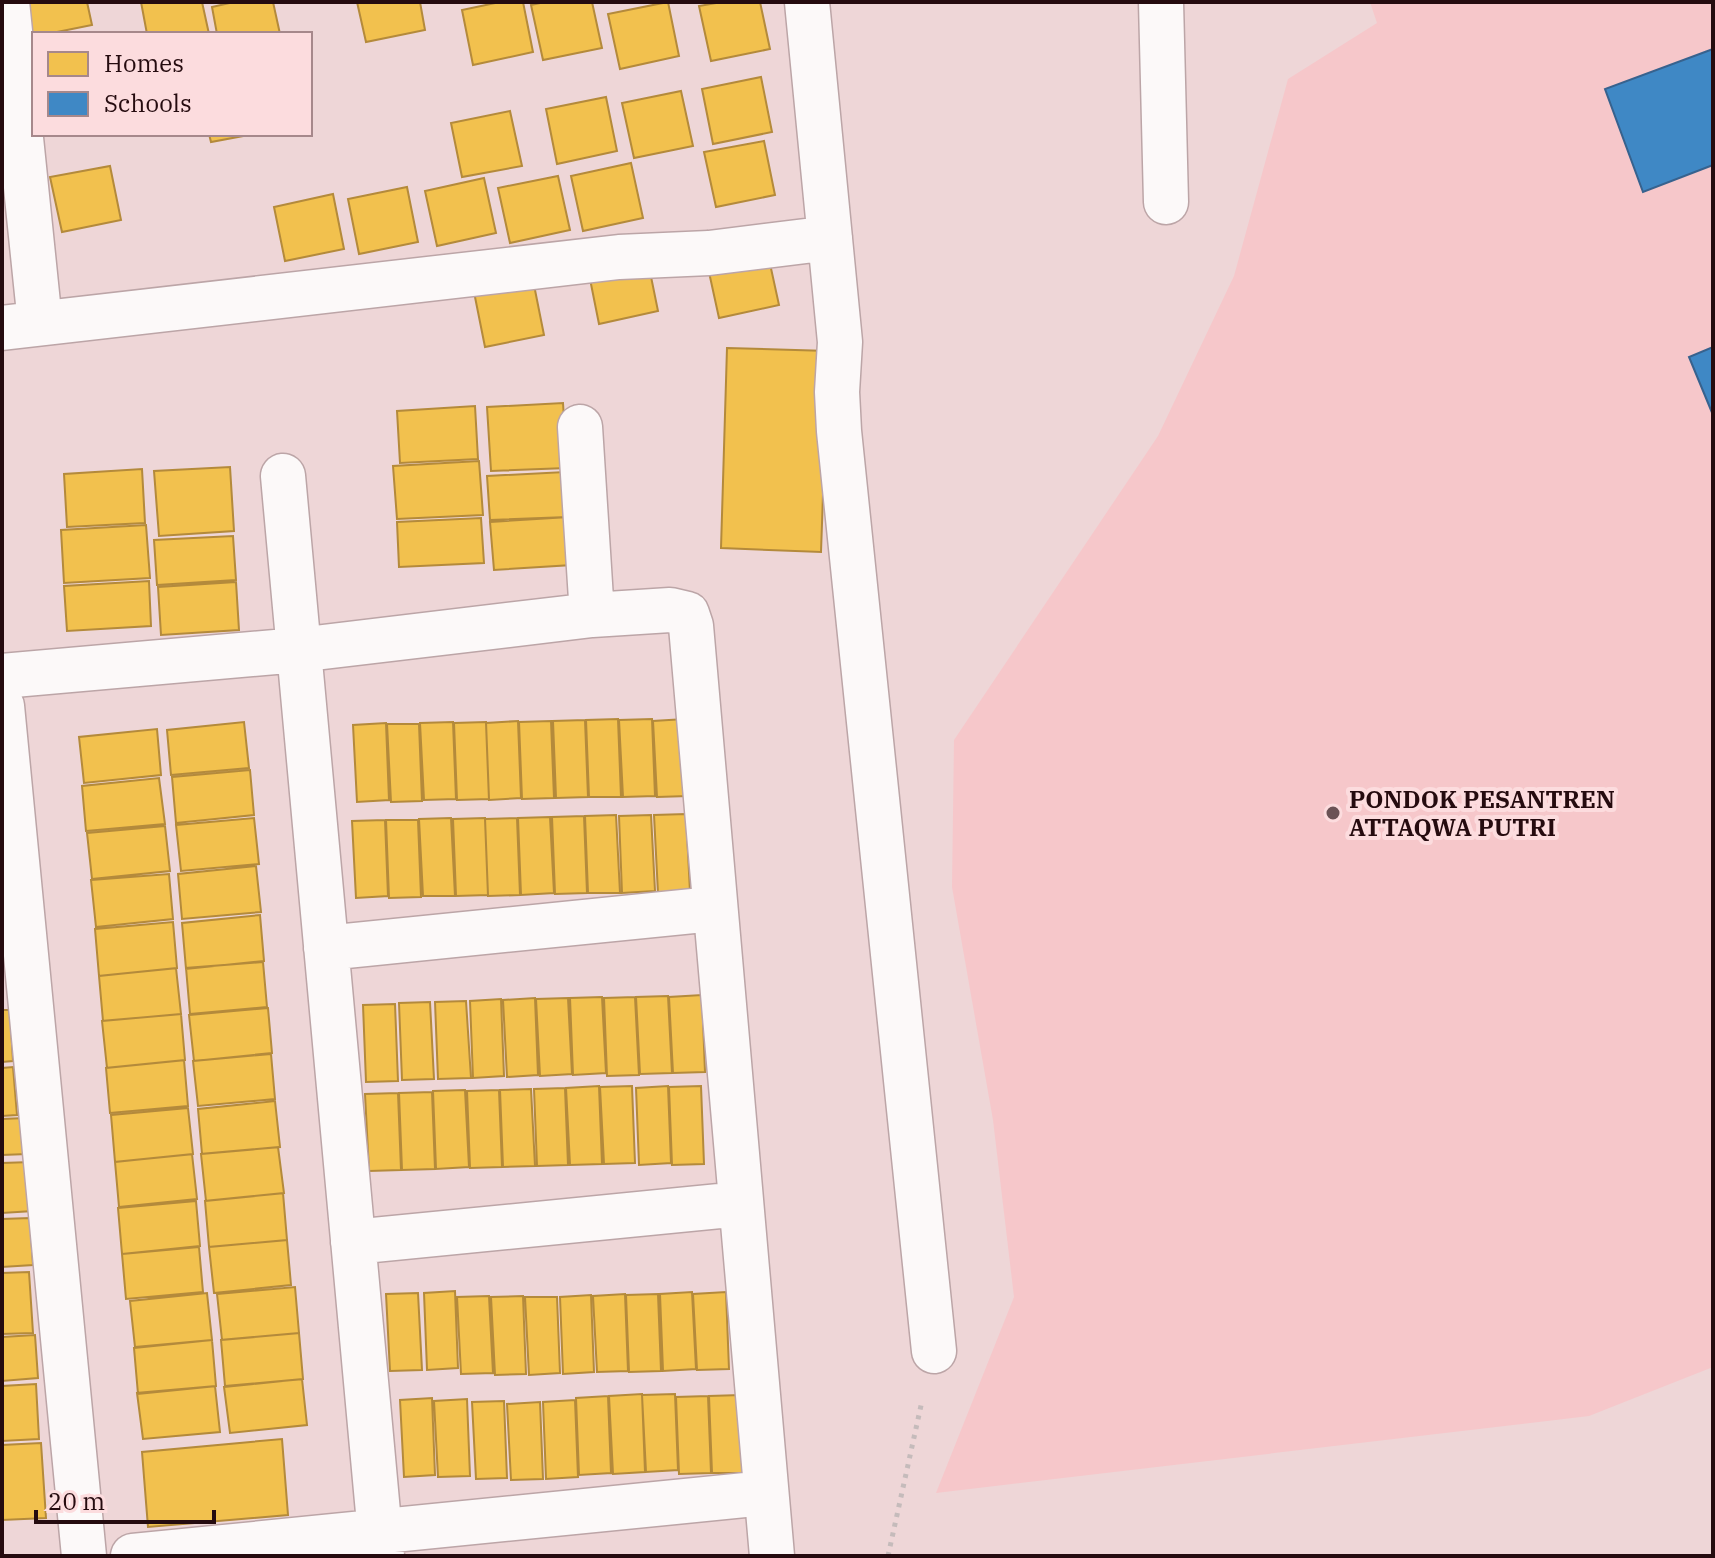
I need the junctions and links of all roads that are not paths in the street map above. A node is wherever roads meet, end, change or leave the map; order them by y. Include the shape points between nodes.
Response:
1 (7, 2) edge
2 (807, 2) edge
3 (1161, 2) edge
4 (1166, 202) dead end
5 (830, 238) junction
6 (21, 326) edge
7 (580, 427) dead end
8 (283, 476) dead end
9 (592, 615) junction
10 (298, 650) junction
11 (2, 676) edge
12 (2, 706) edge
13 (713, 909) junction
14 (326, 948) junction
15 (740, 1204) junction
16 (353, 1242) junction
17 (934, 1351) road end
18 (766, 1493) junction
19 (381, 1544) edge
20 (84, 1556) edge
21 (133, 1556) edge
22 (772, 1556) edge

1 - 6 street
2 - 5 street
3 - 4 street
5 - 6 street
5 - 17 street via 840,342 839,431
7 - 9 street
8 - 10 street
9 - 10 street
9 - 13 street via 679,610 690,620
10 - 11 street
10 - 14 street
12 - 20 street
13 - 14 street
13 - 15 street
14 - 16 street
15 - 16 street
15 - 18 street
16 - 19 street
18 - 19 street
18 - 22 street
19 - 21 street

